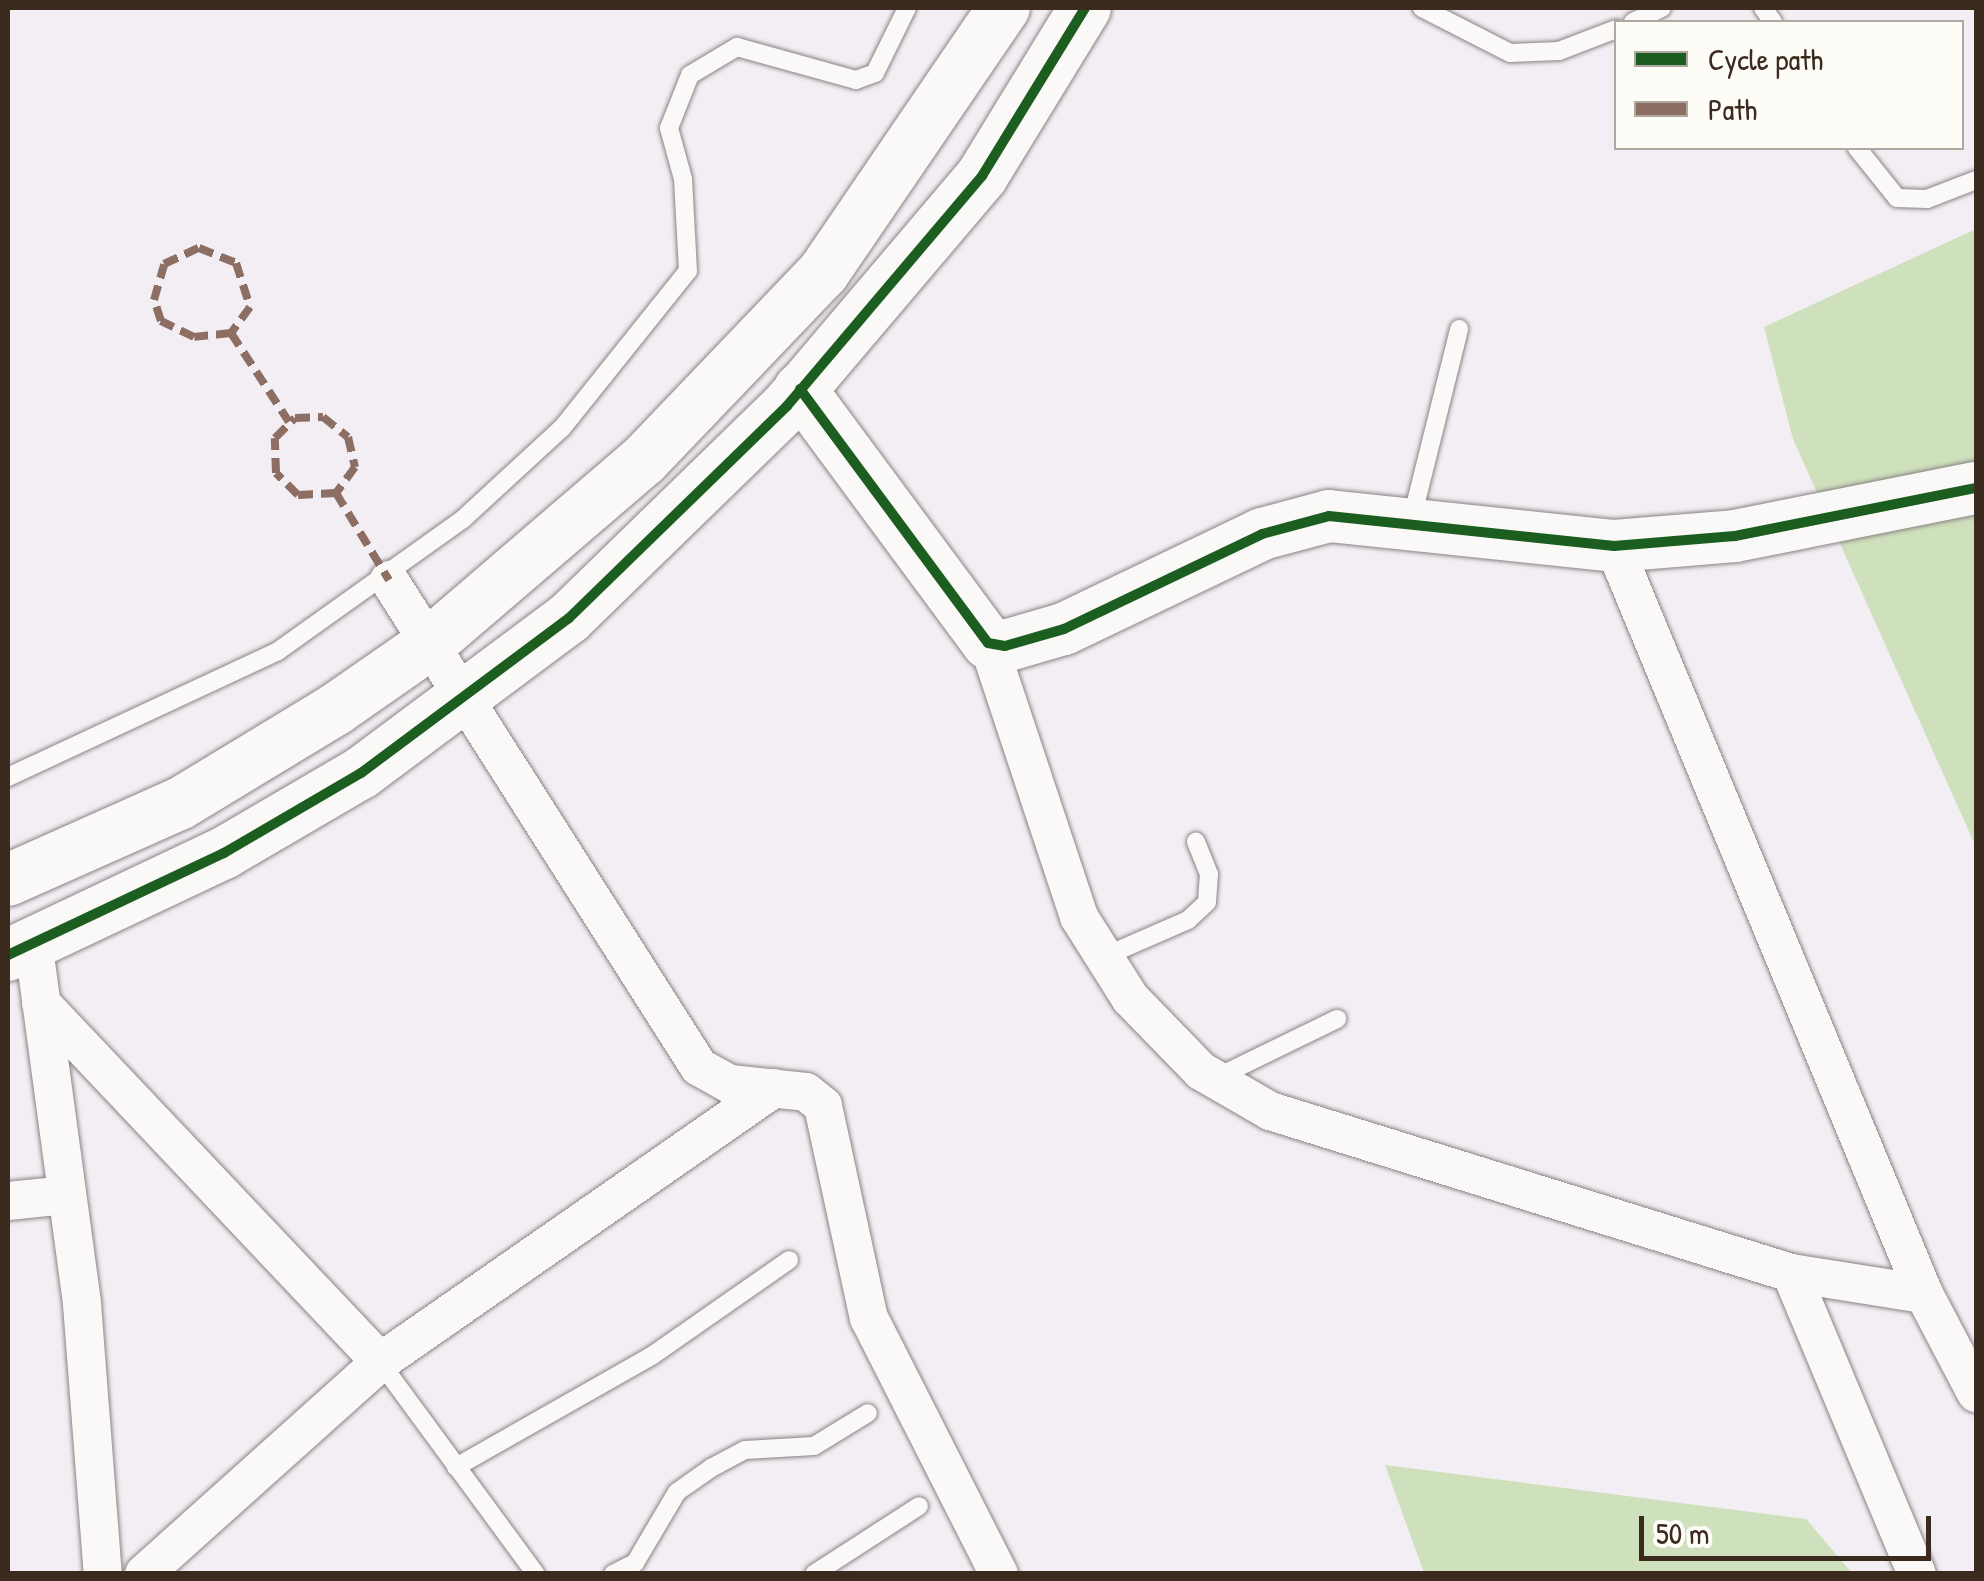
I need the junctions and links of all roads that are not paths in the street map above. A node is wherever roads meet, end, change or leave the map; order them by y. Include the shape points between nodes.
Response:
1 (908, 8) edge
2 (1004, 8) edge
3 (1086, 8) edge
4 (1422, 8) edge
5 (1662, 8) edge
6 (1636, 20) edge
7 (1614, 30) edge
8 (1859, 150) edge
9 (1976, 180) edge
10 (823, 273) junction
11 (871, 307) junction
12 (1458, 329) dead end
13 (800, 389) junction
14 (1976, 488) edge
15 (1411, 524) junction
16 (1614, 546) junction
17 (389, 580) junction
18 (988, 643) junction
19 (428, 644) junction
20 (462, 702) junction
21 (8, 777) edge
22 (1196, 842) dead end
23 (8, 880) edge
24 (21, 951) edge
25 (1101, 958) junction
26 (41, 1004) junction
27 (1336, 1018) dead end
28 (1215, 1079) junction
29 (774, 1088) junction
30 (66, 1196) junction
31 (8, 1202) edge
32 (789, 1260) dead end
33 (1791, 1273) junction
34 (1924, 1294) junction
35 (380, 1362) junction
36 (1976, 1393) edge
37 (868, 1414) dead end
38 (456, 1466) junction
39 (919, 1506) dead end
40 (103, 1574) edge
41 (144, 1574) edge
42 (536, 1574) edge
43 (613, 1574) edge
44 (814, 1574) edge
45 (1000, 1574) edge
46 (1917, 1574) edge

1 - 17 lane via 875,73 856,80 737,47 690,76 669,128 684,179 688,270 562,428
2 - 10 street
3 - 11 street via 982,176
4 - 7 lane via 1510,53 1559,52
5 - 6 lane
8 - 9 lane via 1897,198 1928,199
10 - 11 street
10 - 19 street via 644,460
11 - 13 street
12 - 15 lane
13 - 18 street
13 - 20 street via 569,618
14 - 16 street via 1736,536
15 - 16 street
15 - 18 street via 1329,516 1262,534 1064,629
16 - 34 street
17 - 19 street
17 - 21 lane via 278,651
18 - 25 street via 1048,836
19 - 20 street
19 - 23 street via 181,803
20 - 24 street via 224,853
20 - 29 street via 699,1067 730,1084
22 - 25 lane via 1209,874 1206,902 1188,920
24 - 26 street
25 - 28 street
26 - 30 street
26 - 35 street
27 - 28 lane
28 - 33 street via 1334,1132
29 - 35 street
29 - 45 street via 824,1106 869,1318
30 - 31 street
30 - 40 street
32 - 38 lane via 653,1355
33 - 34 street
33 - 46 street
34 - 36 street
35 - 38 lane
35 - 41 street
37 - 43 lane via 814,1446 745,1450 711,1468 678,1492 635,1563
38 - 42 lane
39 - 44 lane

